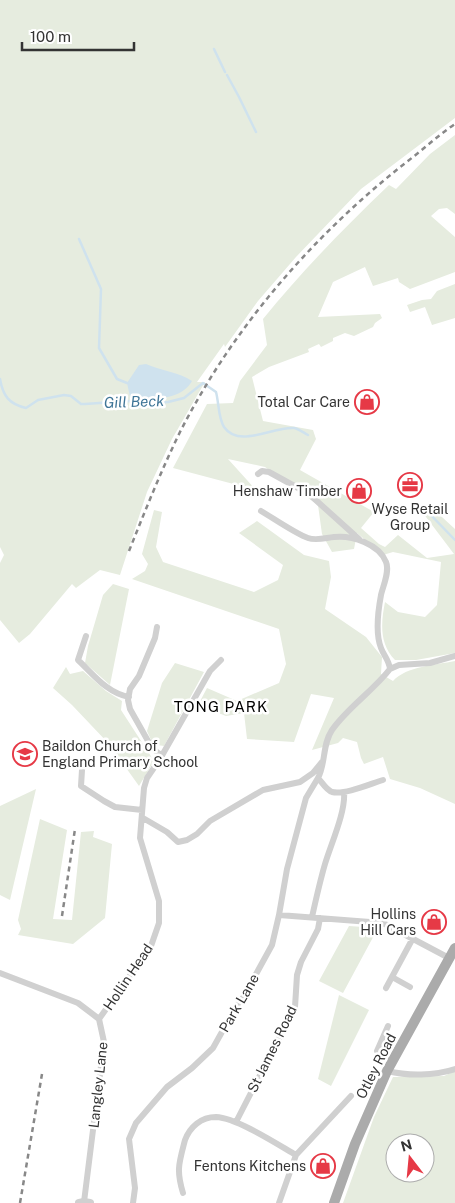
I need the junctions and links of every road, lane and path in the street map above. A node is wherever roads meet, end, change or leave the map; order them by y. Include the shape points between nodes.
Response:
1 (258, 474) dead end
2 (261, 511) dead end
3 (360, 540) junction
4 (157, 626) dead end
5 (86, 636) dead end
6 (455, 656) edge
7 (221, 660) dead end
8 (388, 660) junction
9 (399, 665) junction
10 (390, 669) junction
11 (129, 697) junction
12 (162, 756) junction
13 (322, 761) junction
14 (82, 770) dead end
15 (318, 778) junction
16 (383, 780) dead end
17 (344, 792) junction
18 (142, 810) junction
19 (143, 818) junction
20 (279, 915) junction
21 (312, 917) junction
22 (320, 918) junction
23 (413, 938) junction
24 (455, 948) edge
25 (449, 958) junction
26 (0, 973) edge
27 (392, 977) junction
28 (410, 987) dead end
29 (386, 988) dead end
30 (99, 1019) junction
31 (388, 1026) dead end
32 (393, 1059) junction
33 (455, 1069) edge
34 (387, 1071) junction
35 (351, 1096) dead end
36 (236, 1122) junction
37 (296, 1155) junction
38 (183, 1193) dead end
39 (84, 1203) edge
40 (133, 1203) edge
41 (279, 1203) edge
42 (334, 1203) edge

1 - 3 street via 270,472 309,494
2 - 3 street via 307,538 336,536
3 - 8 street via 378,550 386,562 378,633
4 - 11 street via 155,638
5 - 11 street via 78,660 108,689
6 - 9 street via 430,663
7 - 12 street, Hollin Head via 210,671
8 - 9 street
8 - 10 street
9 - 10 street
10 - 13 street, Park Lane via 331,732
11 - 12 street via 130,709 152,748
12 - 18 street, Hollin Head via 147,778
13 - 15 street, Park Lane
13 - 19 street via 314,773 300,782 263,790 210,821 187,840 178,842
14 - 18 street via 81,786 88,791 116,807
15 - 17 street via 332,792
15 - 20 street, Park Lane via 306,798 286,869
16 - 17 street
17 - 21 street
18 - 19 street, Hollin Head
19 - 30 street, Hollin Head via 140,838 159,901 159,923 151,946
20 - 21 street
20 - 40 street, Park Lane via 272,945 251,988 237,1005 213,1048 167,1088 136,1123 129,1139 135,1188
21 - 22 street
22 - 23 street via 383,923
22 - 36 street, St James Road via 297,975 295,1007
23 - 25 street
23 - 27 street
24 - 25 main road, Otley Road
25 - 32 main road, Otley Road
26 - 30 street via 78,1002
27 - 28 street
27 - 29 street
30 - 39 street, Langley Lane via 104,1042
31 - 32 street via 377,1051
32 - 34 main road, Otley Road
33 - 34 street via 413,1074
34 - 42 main road, Otley Road
35 - 37 street
36 - 37 street
36 - 38 street via 216,1117 200,1121 188,1130 178,1169
37 - 41 street

